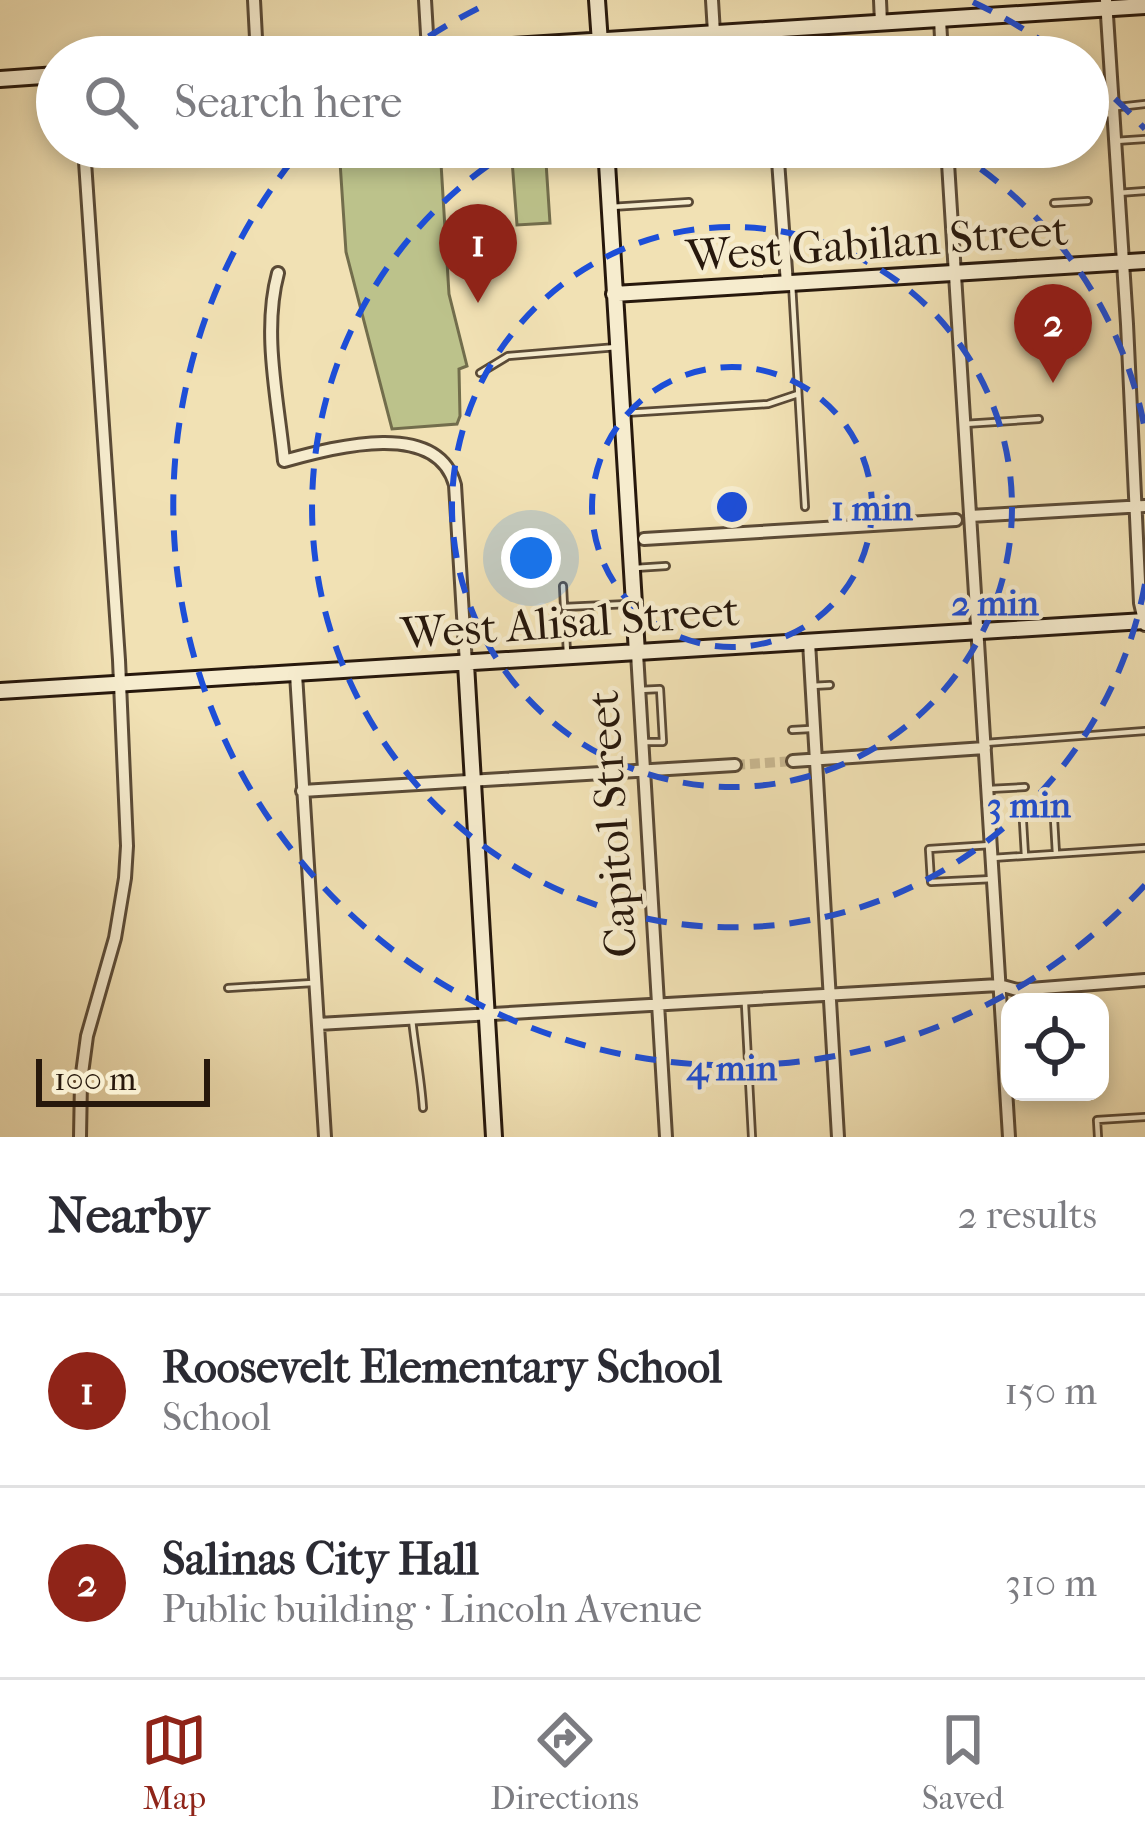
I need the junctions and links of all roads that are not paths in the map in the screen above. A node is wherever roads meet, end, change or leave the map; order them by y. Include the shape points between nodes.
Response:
1 (254, 0) edge
2 (425, 0) edge
3 (597, 0) edge
4 (712, 0) edge
5 (880, 0) edge
6 (1106, 4) edge
7 (1041, 6) edge
8 (1145, 6) edge
9 (940, 19) junction
10 (881, 23) junction
11 (769, 30) junction
12 (714, 33) junction
13 (256, 36) edge
14 (427, 36) edge
15 (600, 36) edge
16 (665, 36) edge
17 (769, 36) edge
18 (941, 36) edge
19 (1108, 36) edge
20 (1109, 58) edge
21 (36, 77) edge
22 (0, 79) edge
23 (1145, 104) edge
24 (1112, 111) junction
25 (1109, 112) edge
26 (1145, 140) edge
27 (1114, 142) junction
28 (86, 168) edge
29 (607, 168) edge
30 (780, 168) edge
31 (948, 168) edge
32 (1145, 191) edge
33 (1118, 193) junction
34 (1088, 201) dead end
35 (689, 202) dead end
36 (1054, 203) dead end
37 (609, 207) junction
38 (1145, 261) edge
39 (1123, 262) junction
40 (278, 273) dead end
41 (955, 273) junction
42 (790, 284) junction
43 (614, 294) junction
44 (617, 347) junction
45 (480, 373) dead end
46 (798, 394) junction
47 (621, 413) junction
48 (1039, 419) dead end
49 (964, 424) junction
50 (1140, 506) edge
51 (805, 507) dead end
52 (970, 516) junction
53 (956, 520) dead end
54 (644, 539) dead end
55 (666, 566) dead end
56 (632, 568) junction
57 (563, 586) dead end
58 (634, 603) junction
59 (565, 612) dead end
60 (1145, 622) edge
61 (978, 632) junction
62 (809, 642) junction
63 (637, 653) junction
64 (567, 657) junction
65 (466, 664) junction
66 (296, 674) junction
67 (120, 683) junction
68 (814, 685) junction
69 (830, 685) dead end
70 (639, 689) junction
71 (0, 692) edge
72 (813, 728) junction
73 (792, 730) dead end
74 (1145, 731) edge
75 (643, 742) junction
76 (985, 745) junction
77 (814, 759) junction
78 (793, 761) tunnel mouth
79 (735, 765) tunnel mouth
80 (644, 769) junction
81 (473, 779) junction
82 (1025, 787) dead end
83 (988, 789) junction
84 (302, 790) junction
85 (1054, 820) dead end
86 (1023, 822) dead end
87 (1145, 848) edge
88 (991, 852) junction
89 (1056, 854) junction
90 (1025, 856) junction
91 (993, 879) junction
92 (1145, 980) edge
93 (315, 983) junction
94 (999, 986) junction
95 (228, 988) dead end
96 (829, 994) junction
97 (745, 998) junction
98 (658, 1003) junction
99 (487, 1014) junction
100 (412, 1018) junction
101 (318, 1024) junction
102 (423, 1108) dead end
103 (1145, 1117) edge
104 (80, 1137) edge
105 (325, 1137) edge
106 (494, 1137) edge
107 (666, 1137) edge
108 (752, 1137) edge
109 (838, 1137) edge
110 (1009, 1137) edge
111 (1098, 1137) edge

1 - 13 street
2 - 14 street
3 - 15 street
4 - 12 street
5 - 10 street
6 - 7 street
6 - 8 street
6 - 19 street
7 - 9 street
9 - 10 street
9 - 18 street
10 - 11 street
11 - 12 street
11 - 17 street
12 - 16 street
20 - 24 street
21 - 22 street
23 - 24 lane
24 - 25 lane
24 - 27 street
26 - 27 lane
27 - 33 street
28 - 67 street
29 - 37 street, Capitol Street
30 - 42 street
31 - 41 street
32 - 33 lane
33 - 39 street
34 - 36 lane
35 - 37 lane
37 - 43 street, Capitol Street
38 - 39 street, West Gabilan Street
39 - 41 street, West Gabilan Street
39 - 50 street
40 - 65 street via 271,302 284,461 397,443 444,461 455,484
41 - 42 street, West Gabilan Street
41 - 49 street
42 - 43 street, West Gabilan Street
42 - 46 lane
43 - 44 street, Capitol Street
44 - 45 lane via 508,356
44 - 47 street, Capitol Street
46 - 47 lane via 768,404
46 - 51 lane
47 - 56 street, Capitol Street
48 - 49 lane
49 - 52 street
50 - 52 street
50 - 60 street
52 - 61 street
53 - 54 street
55 - 56 lane
56 - 58 street, Capitol Street
57 - 58 lane via 564,607
58 - 63 street, Capitol Street
59 - 64 lane
60 - 61 street, West Alisal Street
61 - 62 street, West Alisal Street
61 - 76 street
62 - 63 street, West Alisal Street
62 - 68 street
63 - 64 street, West Alisal Street
63 - 70 street, Capitol Street
64 - 65 street, West Alisal Street
65 - 66 street, West Alisal Street
65 - 81 street
66 - 67 street, West Alisal Street
66 - 84 street
67 - 71 street, West Alisal Street
67 - 104 street via 125,878 87,1036
68 - 69 lane
68 - 72 street
70 - 75 street, Capitol Street
70 - 75 lane via 660,688 663,742
72 - 73 lane
72 - 77 street
74 - 76 lane
75 - 80 street, Capitol Street
76 - 77 street
76 - 83 street
77 - 78 street
77 - 96 street
79 - 80 street
80 - 81 street
80 - 98 street, Capitol Street
81 - 84 street
81 - 99 street
82 - 83 lane
83 - 88 street
84 - 93 street
85 - 89 lane
86 - 90 lane
87 - 89 lane
88 - 90 lane
88 - 91 street
88 - 91 lane via 929,849 931,882
89 - 90 lane
91 - 94 street
92 - 94 street
93 - 95 lane
93 - 101 street
94 - 96 street
94 - 110 street
96 - 97 street
96 - 109 street
97 - 98 street
97 - 108 lane
98 - 99 street
98 - 107 street, Capitol Street
99 - 100 street
99 - 106 street
100 - 101 street
100 - 102 lane
101 - 105 street
103 - 111 lane via 1097,1120

